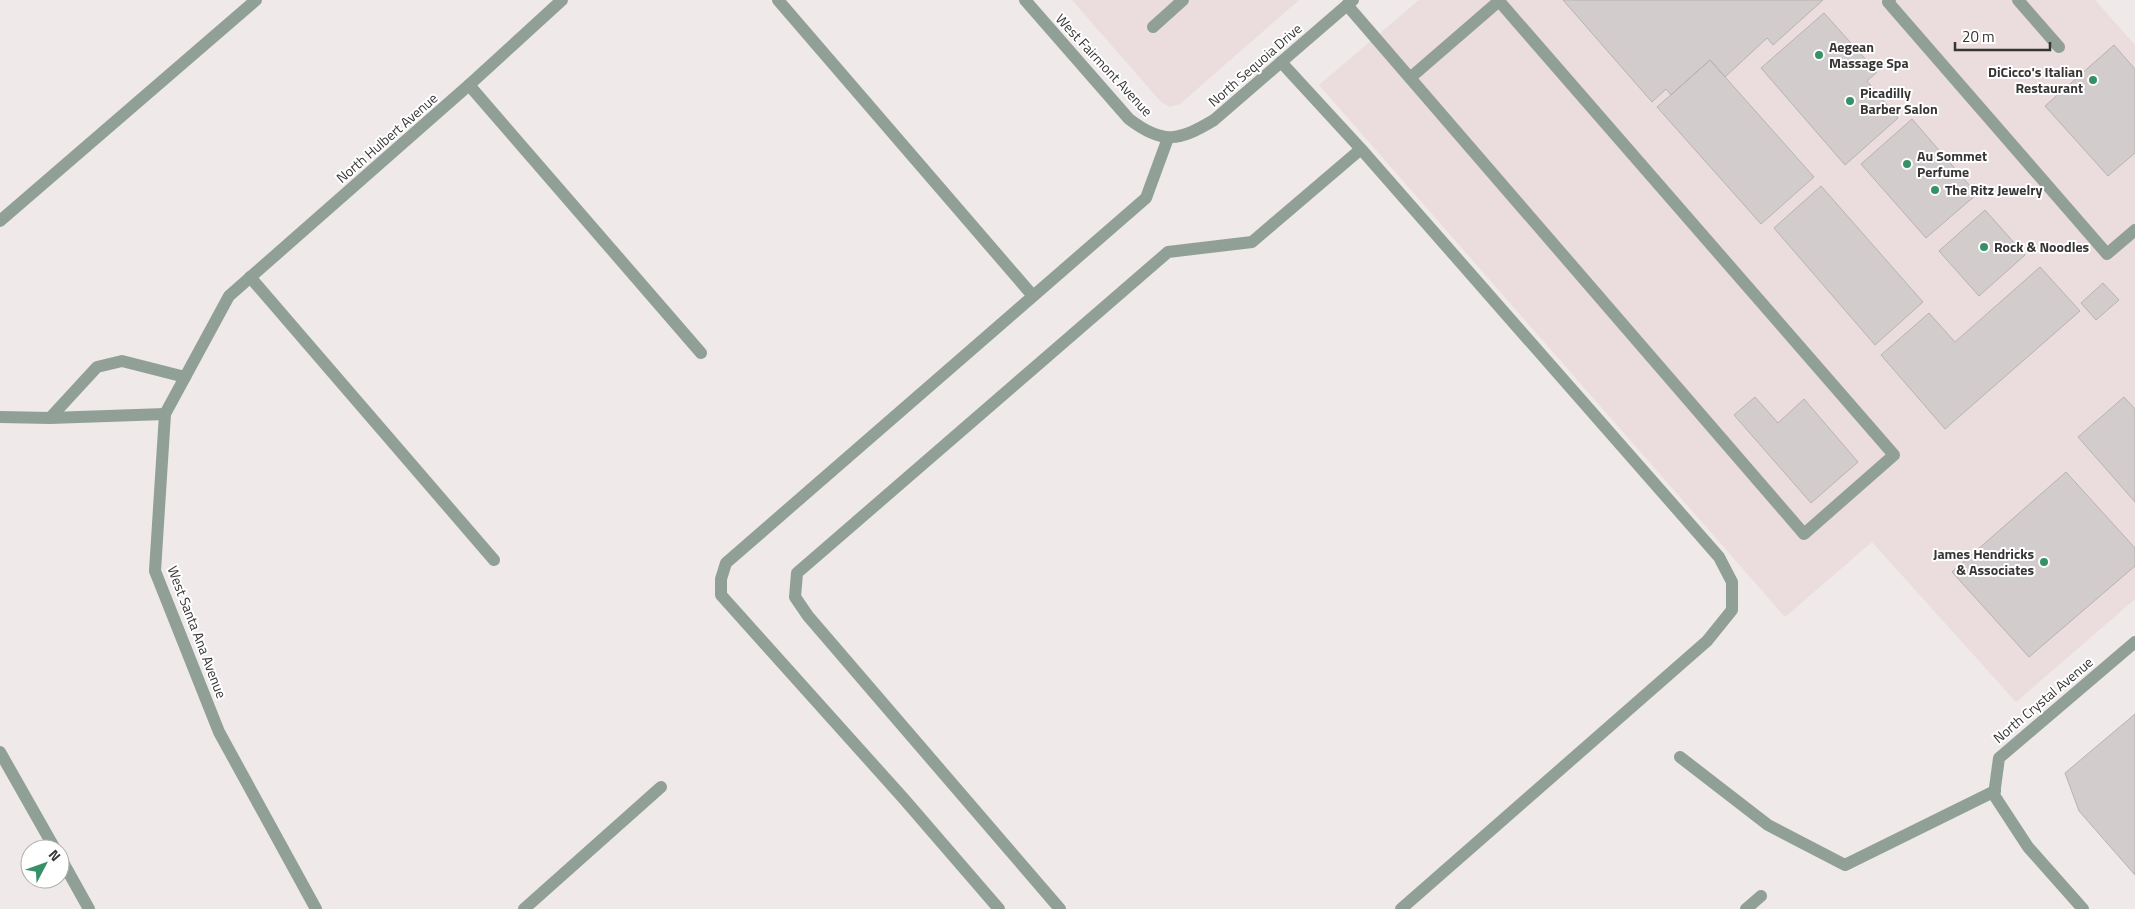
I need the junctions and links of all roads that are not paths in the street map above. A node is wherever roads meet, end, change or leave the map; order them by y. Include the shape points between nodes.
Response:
1 (256, 0) edge
2 (562, 0) edge
3 (778, 0) edge
4 (1025, 0) edge
5 (1183, 0) edge
6 (1890, 0) edge
7 (2018, 0) edge
8 (1499, 1) edge
9 (1350, 2) edge
10 (1153, 27) dead end
11 (2059, 47) dead end
12 (1281, 62) junction
13 (1410, 78) junction
14 (469, 85) junction
15 (1168, 138) junction
16 (1361, 149) junction
17 (0, 221) edge
18 (2135, 230) edge
19 (250, 278) junction
20 (229, 296) joint
21 (1033, 296) junction
22 (701, 354) dead end
23 (185, 376) junction
24 (165, 414) junction
25 (0, 417) edge
26 (50, 418) junction
27 (494, 560) dead end
28 (2135, 642) edge
29 (0, 752) edge
30 (1680, 757) dead end
31 (661, 787) dead end
32 (1994, 793) junction
33 (49, 839) edge
34 (70, 876) edge
35 (1761, 896) dead end
36 (89, 909) edge
37 (316, 909) edge
38 (524, 909) edge
39 (999, 909) edge
40 (1060, 909) edge
41 (1401, 909) edge
42 (1746, 909) edge
43 (2083, 909) edge

1 - 17 street
2 - 14 street, North Hulbert Avenue
3 - 21 street
4 - 15 street, West Fairmont Avenue via 1129,119 1146,132
5 - 10 street
6 - 18 street via 1888,2 2107,254
7 - 11 street
8 - 13 street
8 - 13 street via 1894,455 1804,534
9 - 12 street, North Sequoia Drive
9 - 13 street
12 - 15 street, North Sequoia Drive via 1214,120 1191,134
12 - 16 street
14 - 19 street, North Hulbert Avenue
14 - 22 street
15 - 21 street via 1146,198
16 - 40 street via 1252,242 1168,252 798,573 795,597 808,616
16 - 41 street via 1719,557 1732,582 1732,610 1707,641
19 - 20 street, North Hulbert Avenue
19 - 27 street
20 - 23 street, West Santa Ana Avenue
21 - 39 street via 726,563 721,579 721,595
23 - 24 street, West Santa Ana Avenue
23 - 26 street via 122,362 97,367
24 - 26 street
24 - 37 street, West Santa Ana Avenue via 155,572 219,732
25 - 26 street
28 - 32 street, North Crystal Avenue via 1999,758
29 - 33 street
30 - 32 street via 1768,825 1845,865
31 - 38 street
32 - 43 street via 2028,847
34 - 36 street
35 - 42 street

